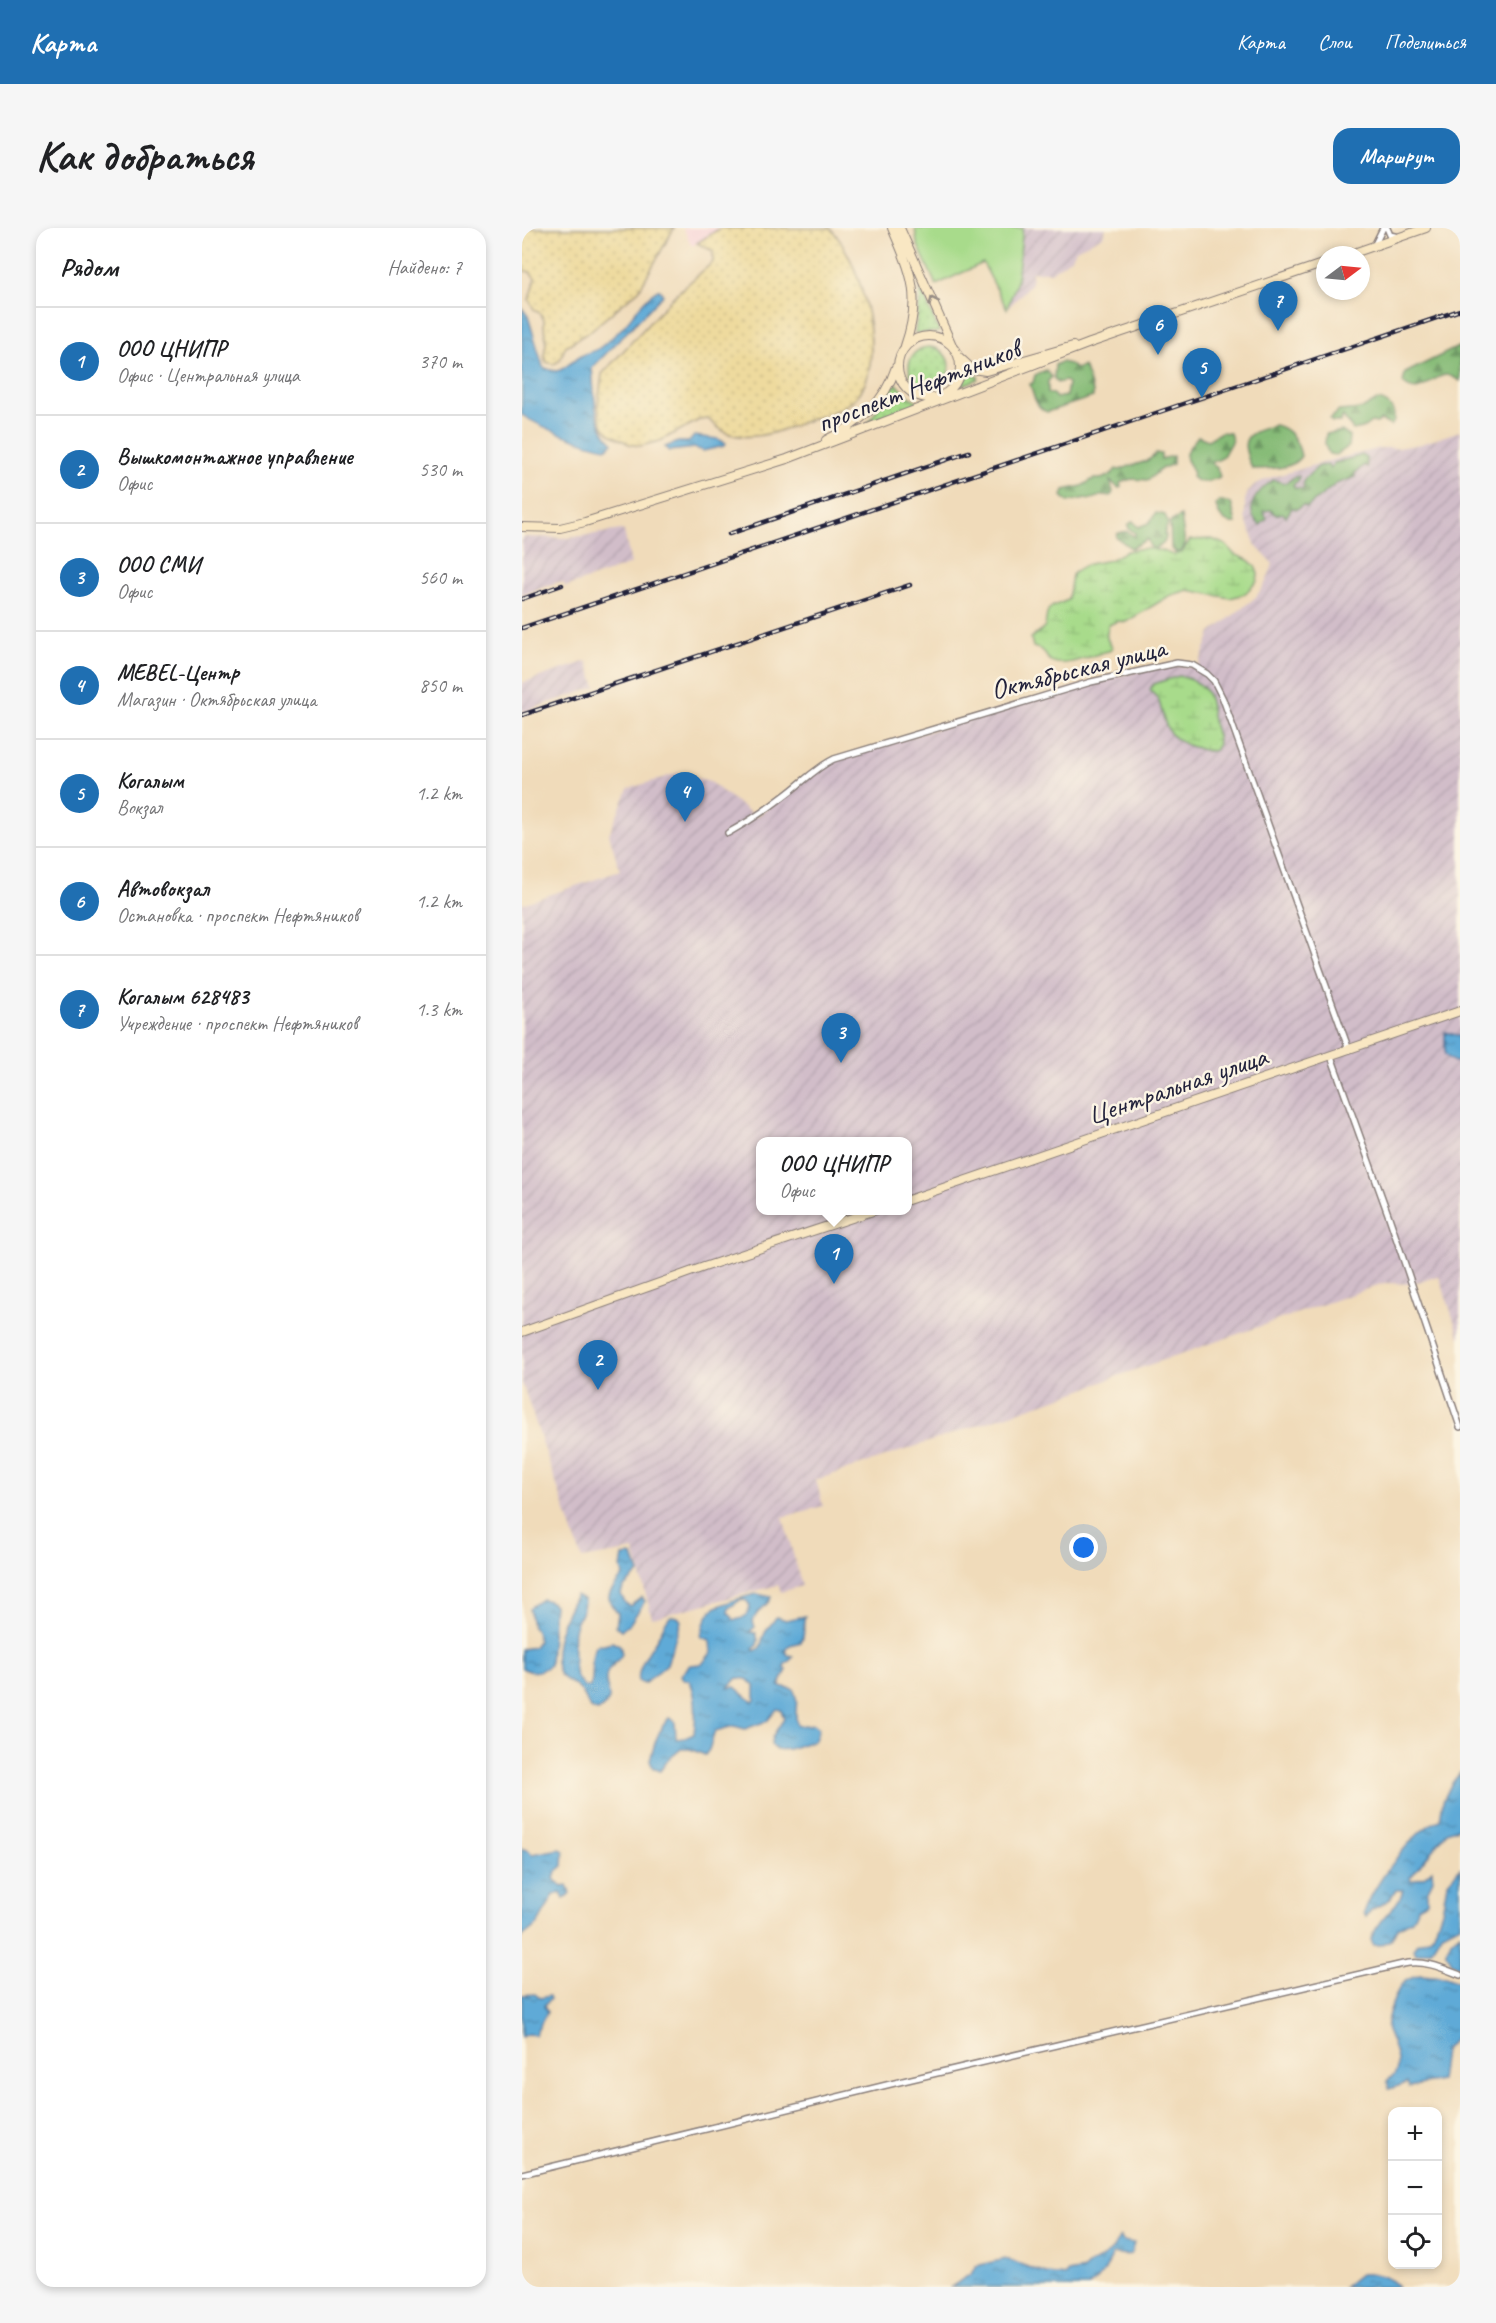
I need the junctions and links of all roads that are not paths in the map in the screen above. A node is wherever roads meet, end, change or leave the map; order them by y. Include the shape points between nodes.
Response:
1 (892, 228) edge
2 (900, 228) edge
3 (1385, 228) edge
4 (1426, 228) edge
5 (1399, 237) junction
6 (1374, 246) junction
7 (1370, 247) edge
8 (1316, 266) edge
9 (1090, 343) junction
10 (904, 348) junction
11 (956, 354) junction
12 (898, 363) junction
13 (966, 389) junction
14 (941, 396) junction
15 (918, 409) junction
16 (787, 459) junction
17 (522, 527) edge
18 (728, 833) dead end
19 (1460, 1011) edge
20 (1349, 1050) junction
21 (1331, 1056) junction
22 (912, 1199) edge
23 (861, 1215) edge
24 (522, 1332) edge
25 (1460, 1427) edge
26 (1460, 1975) edge
27 (522, 2174) edge

1 - 10 main road via 914,289 914,312
11 -> 2 main road
3 - 5 street via 1390,235
3 - 6 street
4 - 5 main road
5 - 6 main road
6 - 7 main road
8 - 9 main road, проспект Нефтяников
9 - 11 main road via 986,371 972,369
9 - 13 main road, проспект Нефтяников
10 - 11 main road via 917,338 933,336 944,340
10 - 12 main road
11 - 14 main road via 960,367 957,379
12 - 14 main road via 900,379 910,392 925,398
12 - 16 main road via 885,394 865,417
13 - 14 main road
13 - 15 main road, проспект Нефтяников
14 - 15 main road
15 - 16 main road, проспект Нефтяников
16 - 17 main road, проспект Нефтяников via 585,522 560,528
18 - 20 street, Октябрьская улица via 834,759 1091,682 1167,665 1192,665 1214,681 1223,699
19 - 20 main road, Центральная улица
20 - 21 main road, Центральная улица
21 - 22 main road, Центральная улица
21 - 25 street
23 - 24 main road
26 - 27 street via 1428,1963 1403,1964 903,2080

